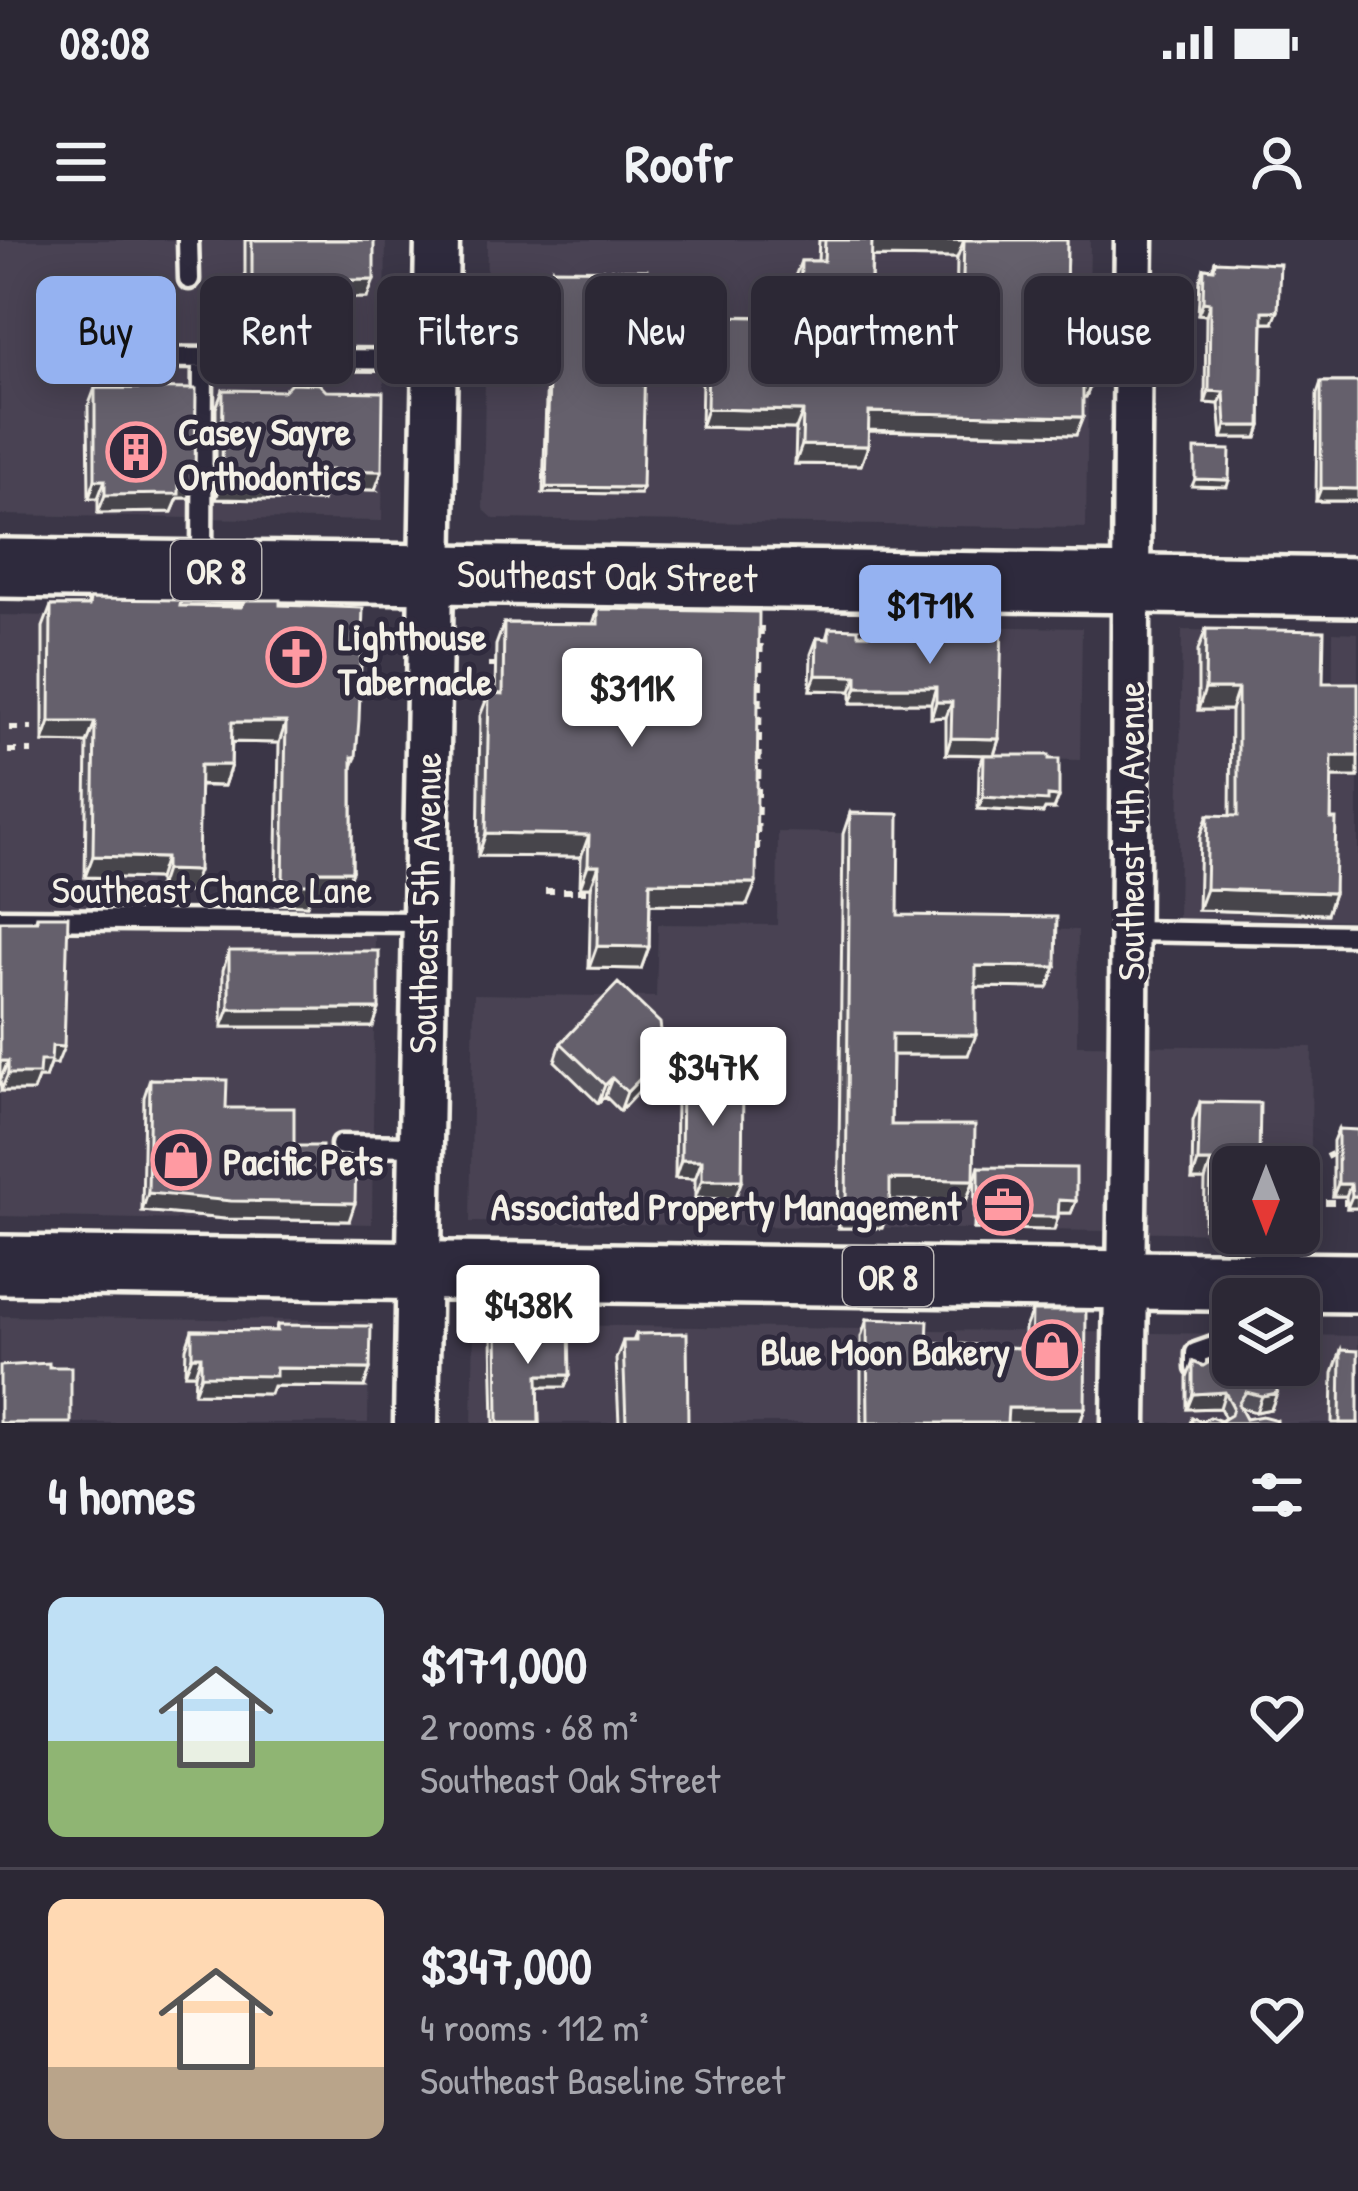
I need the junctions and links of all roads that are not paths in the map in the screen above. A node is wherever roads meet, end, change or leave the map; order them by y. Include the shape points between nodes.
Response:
1 (188, 240) edge
2 (437, 240) edge
3 (1134, 240) edge
4 (437, 276) edge
5 (189, 279) dead end
6 (203, 384) edge
7 (435, 384) edge
8 (0, 568) edge
9 (202, 570) junction
10 (431, 572) junction
11 (1129, 583) junction
12 (1358, 587) edge
13 (0, 920) edge
14 (423, 922) junction
15 (1131, 931) junction
16 (1358, 935) edge
17 (341, 1145) dead end
18 (419, 1146) junction
19 (0, 1264) edge
20 (417, 1270) junction
21 (1126, 1280) junction
22 (1358, 1283) edge
23 (1212, 1348) edge
24 (1205, 1368) edge
25 (416, 1423) edge
26 (1124, 1423) edge

1 - 5 lane
2 - 4 street, Southeast 5th Avenue
3 - 11 street, Southeast 4th Avenue
6 - 9 lane
7 - 10 street, Southeast 5th Avenue
8 - 9 highway, Southeast Oak Street / OR 8
9 - 10 highway, Southeast Oak Street / OR 8
10 - 11 highway, Southeast Oak Street / OR 8
10 - 14 street, Southeast 5th Avenue
11 - 12 highway, Southeast Oak Street / OR 8
11 - 15 street, Southeast 4th Avenue
13 - 14 lane, Southeast Chance Lane
14 - 18 street, Southeast 5th Avenue
15 - 16 lane
15 - 21 street, Southeast 4th Avenue
17 - 18 lane
18 - 20 street, Southeast 5th Avenue
19 - 20 highway, OR 8
20 - 21 highway, OR 8
20 - 25 street, Southeast 5th Avenue
21 - 22 highway, OR 8
21 - 26 street, Southeast 4th Avenue
23 - 24 lane via 1196,1353

